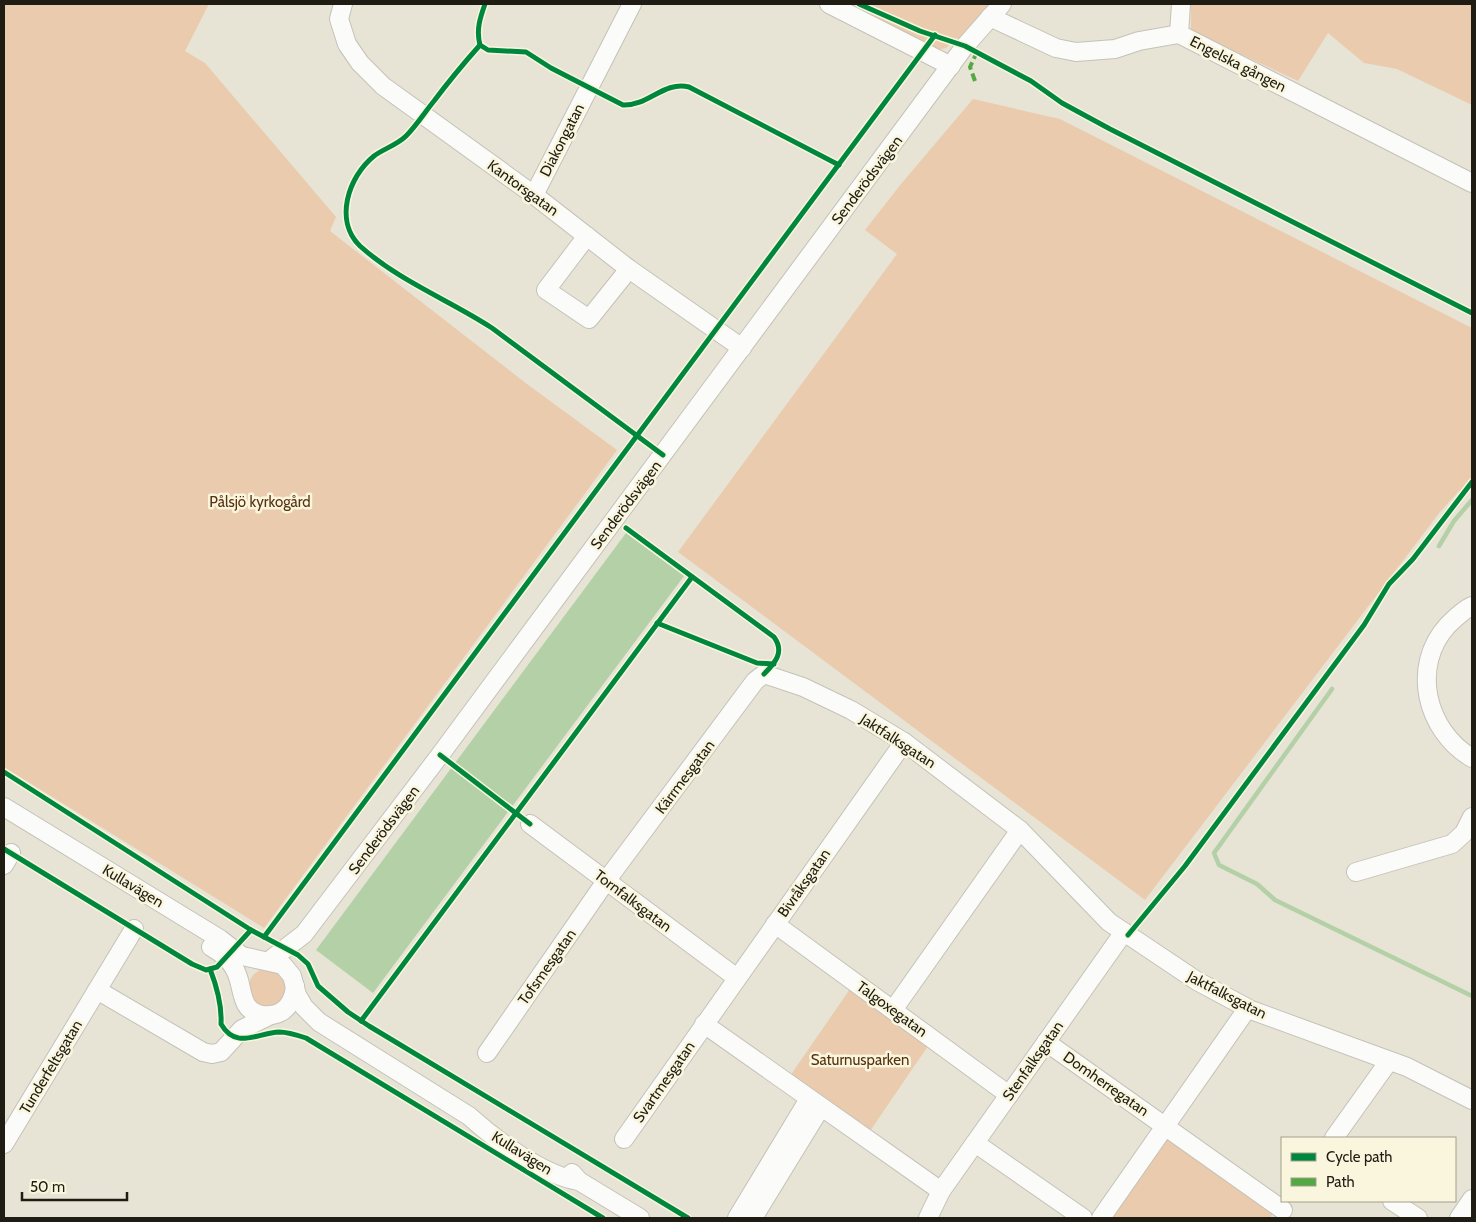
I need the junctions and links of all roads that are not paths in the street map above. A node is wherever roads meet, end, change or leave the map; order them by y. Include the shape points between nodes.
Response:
1 (343, 4) edge
2 (632, 4) edge
3 (829, 4) edge
4 (1002, 4) edge
5 (1181, 4) edge
6 (990, 17) junction
7 (1179, 34) junction
8 (951, 66) junction
9 (1472, 183) edge
10 (534, 196) junction
11 (587, 236) junction
12 (629, 269) junction
13 (742, 348) junction
14 (1472, 606) edge
15 (764, 674) joint
16 (904, 742) junction
17 (1472, 758) edge
18 (4, 807) edge
19 (1472, 817) edge
20 (4, 821) edge
21 (530, 824) dead end
22 (1020, 830) junction
23 (1356, 872) dead end
24 (606, 881) junction
25 (775, 924) junction
26 (134, 929) dead end
27 (1124, 932) junction
28 (304, 934) junction
29 (266, 961) junction
30 (737, 978) junction
31 (294, 981) junction
32 (97, 990) junction
33 (241, 992) junction
34 (1247, 1009) junction
35 (894, 1010) junction
36 (274, 1015) junction
37 (704, 1024) junction
38 (329, 1031) junction
39 (233, 1036) junction
40 (1046, 1042) junction
41 (488, 1053) dead end
42 (1389, 1061) junction
43 (1009, 1095) junction
44 (1472, 1100) edge
45 (815, 1103) junction
46 (1165, 1126) junction
47 (1335, 1137) edge
48 (624, 1139) dead end
49 (975, 1143) junction
50 (4, 1144) edge
51 (942, 1191) junction
52 (1472, 1199) edge
53 (1394, 1202) edge
54 (1283, 1210) edge
55 (640, 1218) edge
56 (737, 1218) edge
57 (753, 1218) edge
58 (928, 1218) edge
59 (1083, 1218) edge
60 (1101, 1218) edge
61 (1418, 1218) edge
62 (1459, 1218) edge

1 - 10 street, Kantorsgatan via 339,19 343,33 371,76
2 - 10 street, Diakongatan
3 - 8 street
4 - 6 street, Senderödsvägen
5 - 7 street
6 - 7 street, Engelska gången via 1056,48 1076,52 1115,49
6 - 8 street, Senderödsvägen
7 - 9 street, Engelska gången
8 - 13 street, Senderödsvägen
10 - 11 street, Kantorsgatan
11 - 12 street, Kantorsgatan
11 - 12 street via 546,290 589,319
12 - 13 street, Kantorsgatan
13 - 28 street, Senderödsvägen
14 - 17 street via 1456,617 1439,637 1429,660 1427,690 1438,724 1456,746
15 - 16 street, Jaktfalksgatan via 803,687 852,710
15 - 24 street, Kärrmesgatan via 755,681
16 - 22 street, Jaktfalksgatan
16 - 25 street, Bivråksgatan
18 - 29 street, Kullavägen via 204,929 242,956
19 - 23 street via 1464,833 1452,844
20 - 33 street, Kullavägen via 214,949 234,966
21 - 24 street, Tornfalksgatan
22 - 27 street, Jaktfalksgatan via 1109,922
22 - 35 street
24 - 30 street, Tornfalksgatan
24 - 41 street, Tofsmesgatan
25 - 30 street, Bivråksgatan
25 - 35 street, Talgoxegatan
26 - 32 street, Tunderfeltsgatan
27 - 34 street, Jaktfalksgatan via 1197,982
27 - 40 street, Stenfalksgatan
28 - 29 street, Senderödsvägen
28 - 31 street, Senderödsvägen
29 - 31 street, Kullavägen via 283,965
29 - 33 street via 247,970
30 - 37 street, Bivråksgatan
31 - 36 street via 291,1003
31 - 38 street, Kullavägen via 304,1007
32 - 39 street via 203,1052 221,1052
32 - 50 street, Tunderfeltsgatan
33 - 36 street, Kullavägen via 252,1011
33 - 39 street via 240,1013
34 - 42 street, Jaktfalksgatan
34 - 46 street
35 - 43 street, Talgoxegatan
36 - 38 street, Kullavägen via 304,1020
36 - 39 street via 250,1024
37 - 45 street
37 - 48 street, Svartmesgatan
38 - 55 street, Kullavägen via 469,1116 489,1134 544,1168 563,1178 579,1181
40 - 43 street, Stenfalksgatan
40 - 46 street, Domherregatan
42 - 44 street, Jaktfalksgatan
42 - 47 street
43 - 49 street, Stenfalksgatan
45 - 51 street
45 - 56 street
45 - 57 street
46 - 54 street, Domherregatan
46 - 60 street
49 - 51 street, Stenfalksgatan
49 - 59 street
51 - 58 street, Stenfalksgatan
52 - 62 street
53 - 61 street

